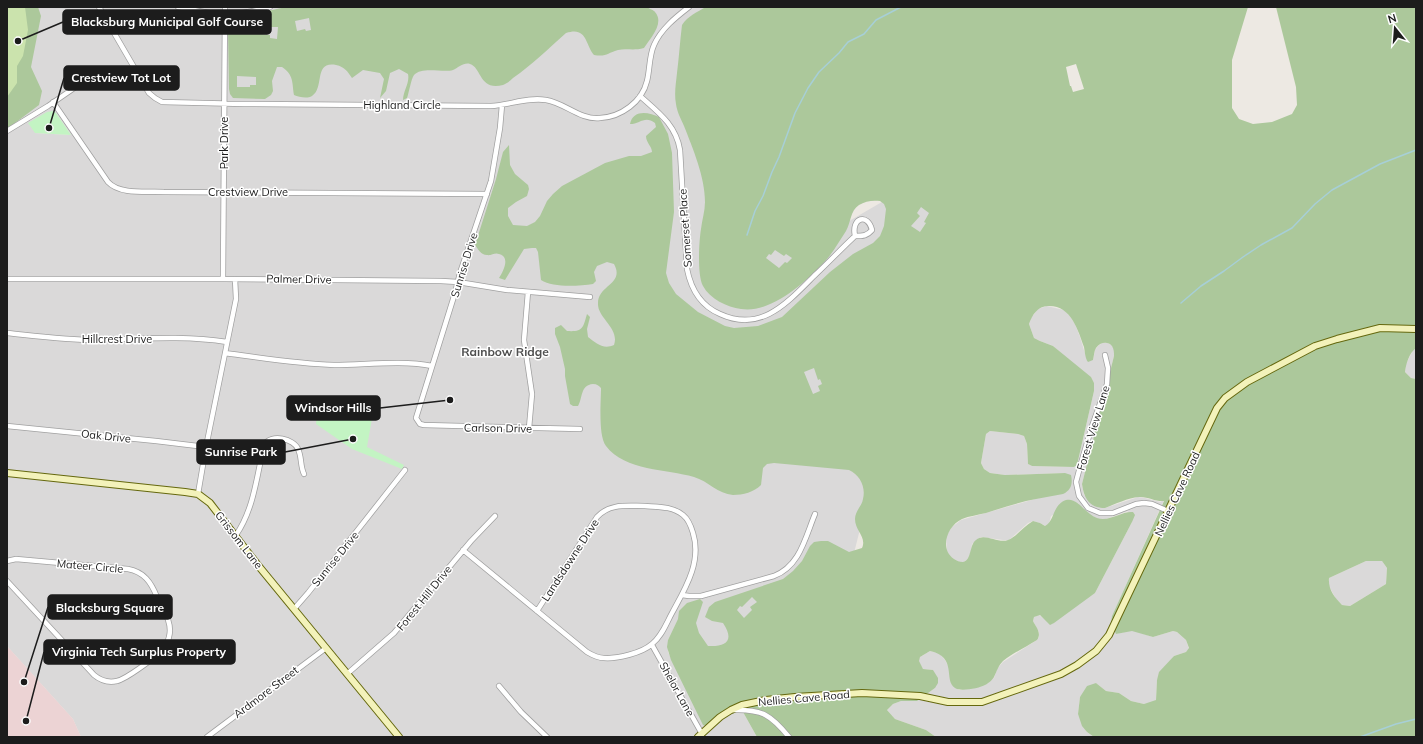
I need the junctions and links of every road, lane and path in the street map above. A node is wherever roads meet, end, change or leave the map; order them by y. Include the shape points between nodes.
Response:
1 (99, 7) edge
2 (178, 7) edge
3 (225, 7) edge
4 (270, 7) edge
5 (689, 7) edge
6 (225, 14) junction
7 (96, 73) dead end
8 (640, 96) junction
9 (53, 102) junction
10 (225, 104) junction
11 (502, 105) junction
12 (7, 131) edge
13 (224, 192) junction
14 (487, 194) junction
15 (855, 236) dead end
16 (223, 278) junction
17 (7, 279) edge
18 (235, 279) junction
19 (458, 282) junction
20 (528, 292) junction
21 (590, 297) dead end
22 (1416, 329) edge
23 (7, 333) edge
24 (227, 342) junction
25 (225, 353) junction
26 (1105, 355) dead end
27 (432, 366) junction
28 (418, 422) joint
29 (7, 426) edge
30 (529, 428) junction
31 (580, 430) dead end
32 (206, 447) junction
33 (405, 470) dead end
34 (7, 473) edge
35 (304, 474) dead end
36 (198, 494) junction
37 (1168, 511) junction
38 (815, 514) dead end
39 (495, 516) dead end
40 (236, 535) junction
41 (463, 550) junction
42 (7, 561) edge
43 (7, 582) edge
44 (682, 595) junction
45 (294, 608) junction
46 (537, 611) junction
47 (652, 645) junction
48 (326, 648) junction
49 (347, 674) junction
50 (499, 686) dead end
51 (731, 710) junction
52 (397, 736) edge
53 (700, 736) edge
54 (207, 737) edge
55 (547, 737) edge
56 (789, 737) edge

1 - 10 street, Highland Circle via 149,93 155,98 166,102
2 - 6 street
3 - 6 street, Park Drive
4 - 6 street
5 - 8 street, Highland Circle via 669,24 656,40 650,55 646,84
6 - 10 street, Park Drive
7 - 9 street
8 - 11 street, Highland Circle via 622,113 601,118 582,116 546,100 526,100
8 - 15 street, Somerset Place via 666,118 678,140 687,270 694,291 711,309 737,320 756,319 772,313 793,297
9 - 12 street
9 - 13 street, Crestview Drive via 108,182 117,189
10 - 11 street, Highland Circle
10 - 13 street, Park Drive
11 - 14 street, Sunrise Drive
13 - 14 street, Crestview Drive
13 - 16 street, Park Drive
14 - 19 street, Sunrise Drive
16 - 17 street, Palmer Drive
16 - 18 street, Palmer Drive
18 - 19 street, Palmer Drive
18 - 24 street via 236,300
19 - 20 street, Palmer Drive
19 - 27 street, Sunrise Drive
20 - 21 street, Palmer Drive
20 - 30 street via 524,340 532,394
22 - 37 street, Nellies Cave Road via 1380,328 1315,346 1237,389 1217,408
23 - 24 street, Hillcrest Drive via 87,340 185,339
24 - 25 street
25 - 27 street via 313,364
25 - 32 street
26 - 37 street, Forest View Lane via 1108,368 1107,384 1090,429 1078,474 1076,486 1079,496 1088,508 1096,512 1113,513 1144,502
27 - 28 street, Sunrise Drive via 416,415
28 - 30 street, Carlson Drive via 424,425
29 - 32 street, Oak Drive
30 - 31 street, Carlson Drive
32 - 36 street
33 - 45 street, Sunrise Drive
34 - 36 street
35 - 40 street via 296,445 277,438 267,441 250,508
36 - 40 street, Grissom Lane via 210,503
37 - 51 street, Nellies Cave Road via 1109,635 1096,651 1061,674 982,702 948,702 920,696 862,693 766,700
38 - 44 street via 798,555 784,572 701,596
39 - 41 street, Forest Hill Drive
40 - 45 street, Grissom Lane
41 - 46 street
41 - 49 street, Forest Hill Drive via 394,633
42 - 43 street, Mateer Circle via 16,559 128,568 141,573 151,583 168,621 170,632 167,644 124,679 112,682 100,679
44 - 46 street, Landsdowne Drive via 695,562 694,537 686,518 666,507 618,506 605,510 597,517
44 - 47 street, Landsdowne Drive via 661,634
45 - 48 street, Grissom Lane
46 - 47 street via 594,656 612,658
47 - 53 street, Shelor Lane
48 - 49 street, Grissom Lane
48 - 54 street, Ardmore Street
49 - 52 street, Grissom Lane
50 - 55 street
51 - 53 street, Nellies Cave Road
51 - 56 street via 765,714 779,724

